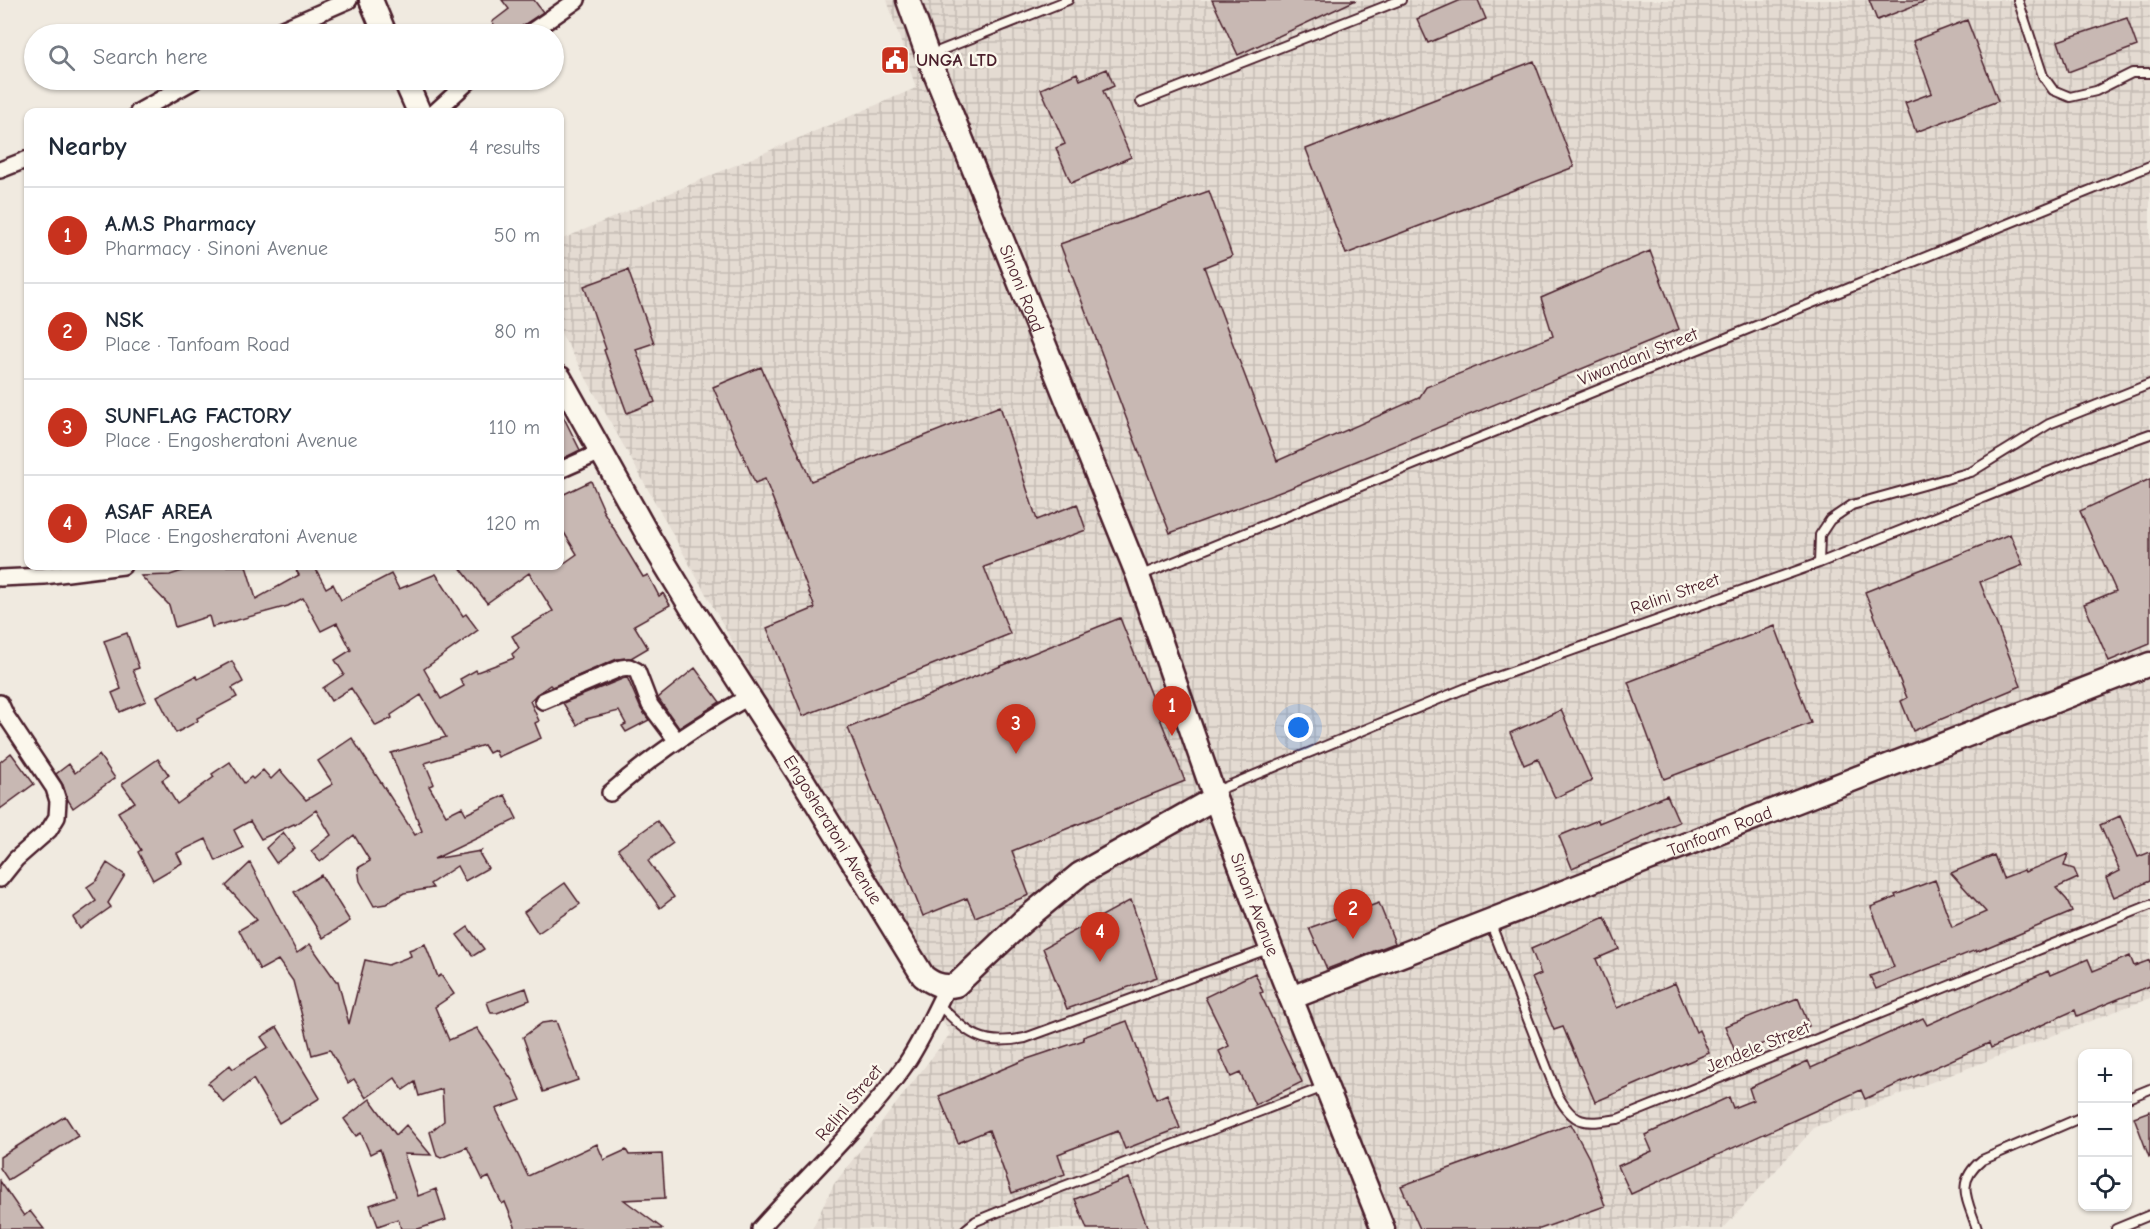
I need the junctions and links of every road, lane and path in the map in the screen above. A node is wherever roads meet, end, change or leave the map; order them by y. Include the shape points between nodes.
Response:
1 (349, 0) edge
2 (370, 0) edge
3 (577, 0) edge
4 (908, 0) edge
5 (1068, 0) edge
6 (1401, 0) edge
7 (2018, 0) edge
8 (294, 24) edge
9 (381, 24) edge
10 (542, 24) edge
11 (928, 56) junction
12 (2150, 73) edge
13 (177, 90) edge
14 (409, 90) edge
15 (459, 90) edge
16 (1141, 102) dead end
17 (145, 108) edge
18 (417, 108) edge
19 (439, 108) edge
20 (24, 161) edge
21 (2150, 166) edge
22 (0, 170) edge
23 (2150, 384) edge
24 (564, 385) edge
25 (2150, 434) edge
26 (600, 452) junction
27 (564, 468) edge
28 (1820, 563) junction
29 (91, 570) edge
30 (1137, 576) junction
31 (0, 578) edge
32 (2150, 664) edge
33 (750, 696) junction
34 (543, 701) dead end
35 (0, 703) edge
36 (677, 741) junction
37 (610, 793) dead end
38 (1214, 795) junction
39 (0, 879) edge
40 (2150, 905) edge
41 (1489, 921) junction
42 (1271, 948) junction
43 (943, 996) junction
44 (1291, 998) junction
45 (1326, 1086) junction
46 (2150, 1089) edge
47 (2132, 1096) edge
48 (2078, 1119) edge
49 (2150, 1215) edge
50 (1379, 1227) edge
51 (760, 1229) edge
52 (966, 1229) edge
53 (1977, 1229) edge
54 (2116, 1229) edge

1 - 8 street
2 - 9 street
3 - 10 street
4 - 11 street, Sinoni Road
5 - 11 lane
6 - 16 lane
7 - 12 lane via 2043,76 2053,90 2070,97 2096,91 2132,73
11 - 30 street, Sinoni Road
13 - 17 street
14 - 18 street
15 - 19 street
20 - 22 street
21 - 30 lane, Viwandani Street
23 - 28 lane via 2049,424 1971,472 1852,505 1830,520 1820,535
24 - 26 street, Engosheratoni Avenue
25 - 28 lane, Relini Street
26 - 27 street
26 - 33 street, Engosheratoni Avenue via 686,598
28 - 38 lane, Relini Street via 1466,688
29 - 31 street
30 - 38 street, Sinoni Avenue
32 - 41 street, Tanfoam Road
33 - 36 street
33 - 43 street, Engosheratoni Avenue via 923,976
34 - 36 street via 629,667 637,671 650,705
35 - 39 street via 54,788 58,801 57,816 49,830
36 - 37 street
38 - 42 street, Sinoni Avenue
38 - 43 street via 1080,874
40 - 41 lane, Jendele Street via 1618,1119 1598,1122 1578,1120 1566,1111
41 - 44 street, Tanfoam Road
42 - 43 lane via 1025,1038 1004,1042 967,1031
42 - 44 street, Sinoni Avenue
43 - 51 street, Relini Street via 904,1067 870,1110
44 - 45 street, Sinoni Avenue
45 - 50 street, Sinoni Avenue
45 - 52 lane via 1030,1199
46 - 47 lane
48 - 53 lane via 1982,1160 1971,1169 1965,1182 1966,1193
49 - 54 lane

